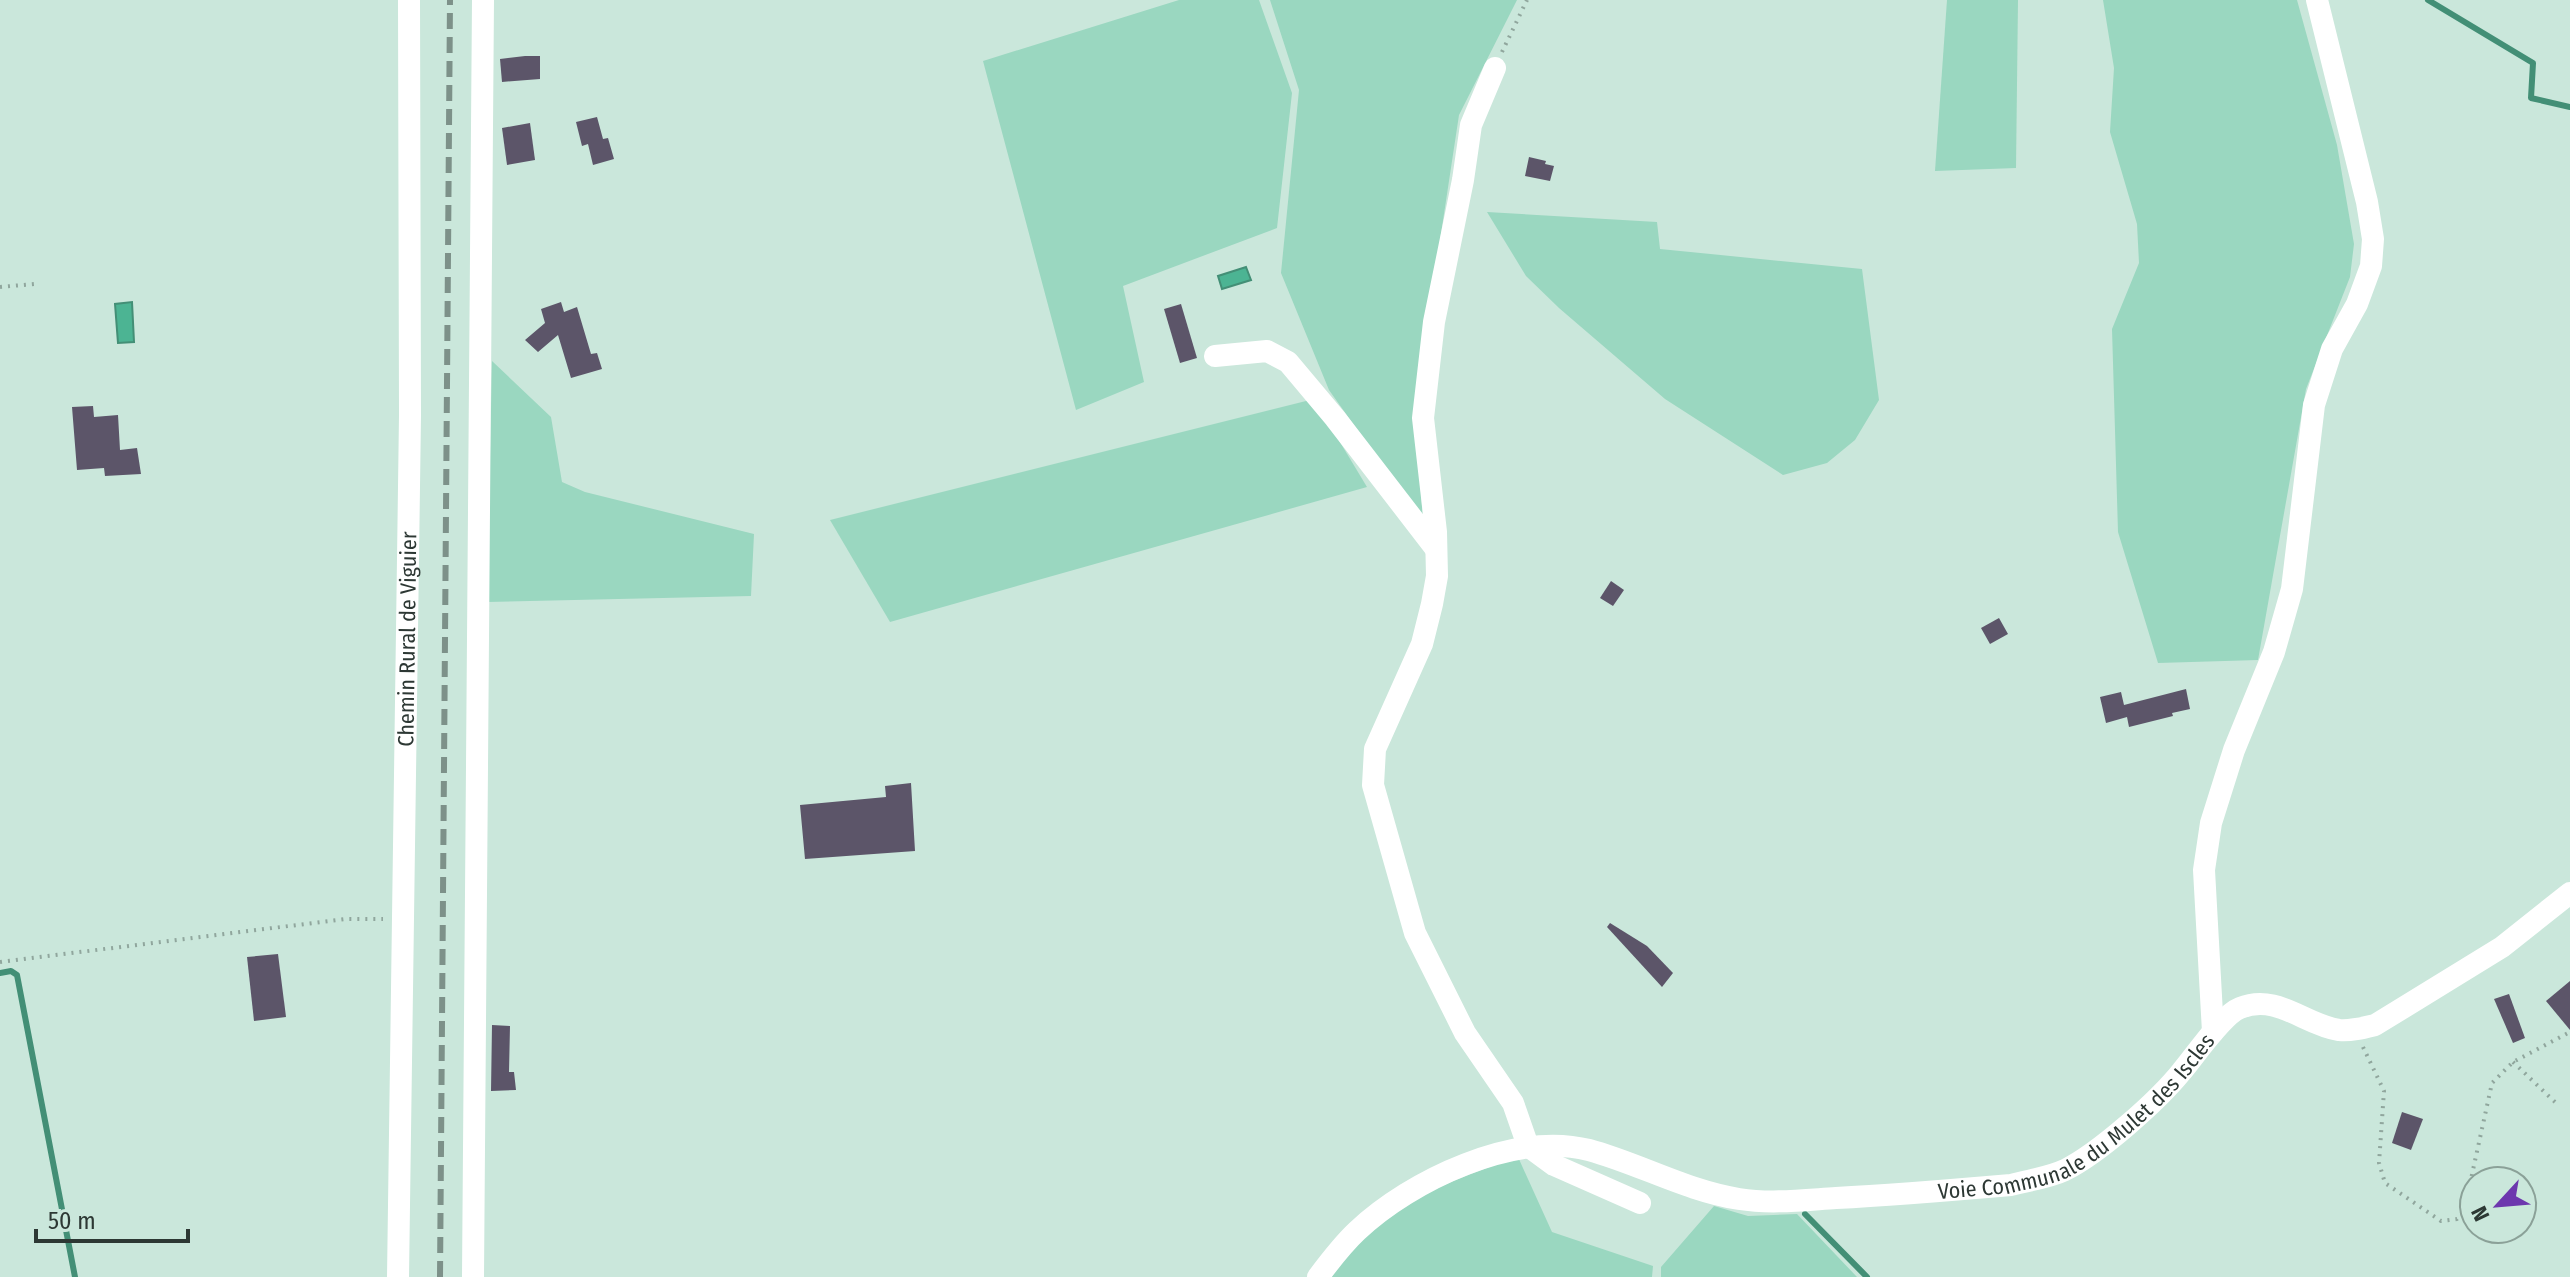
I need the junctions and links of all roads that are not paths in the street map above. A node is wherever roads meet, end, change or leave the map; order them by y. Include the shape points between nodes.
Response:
1 (409, 0) edge
2 (483, 0) edge
3 (2317, 0) edge
4 (1495, 68) road end
5 (1215, 356) dead end
6 (1436, 549) junction
7 (2570, 893) edge
8 (2213, 1032) junction
9 (1528, 1146) junction
10 (1640, 1203) dead end
11 (398, 1277) edge
12 (473, 1277) edge
13 (1318, 1277) edge

1 - 11 street, Chemin Rural de Viguier via 410,415
2 - 12 street
3 - 8 street via 2367,202 2371,266 2332,349 2314,405 2292,589 2211,823 2204,870
4 - 6 street via 1471,125 1434,322 1423,418
5 - 6 street via 1267,351 1288,362
6 - 9 street via 1437,576 1425,631 1375,749 1373,785 1415,933 1465,1033 1513,1103
7 - 8 street, Voie Communale du Mulet des Iscles via 2502,947 2375,1025 2336,1029 2275,1005 2258,1004 2237,1008
8 - 9 street, Voie Communale du Mulet des Iscles via 2163,1094 2085,1157 2064,1170 2011,1185 1767,1202 1708,1192 1588,1150
9 - 10 street via 1554,1165
9 - 13 street, Voie Communale du Mulet des Iscles via 1461,1167 1407,1193 1356,1232

